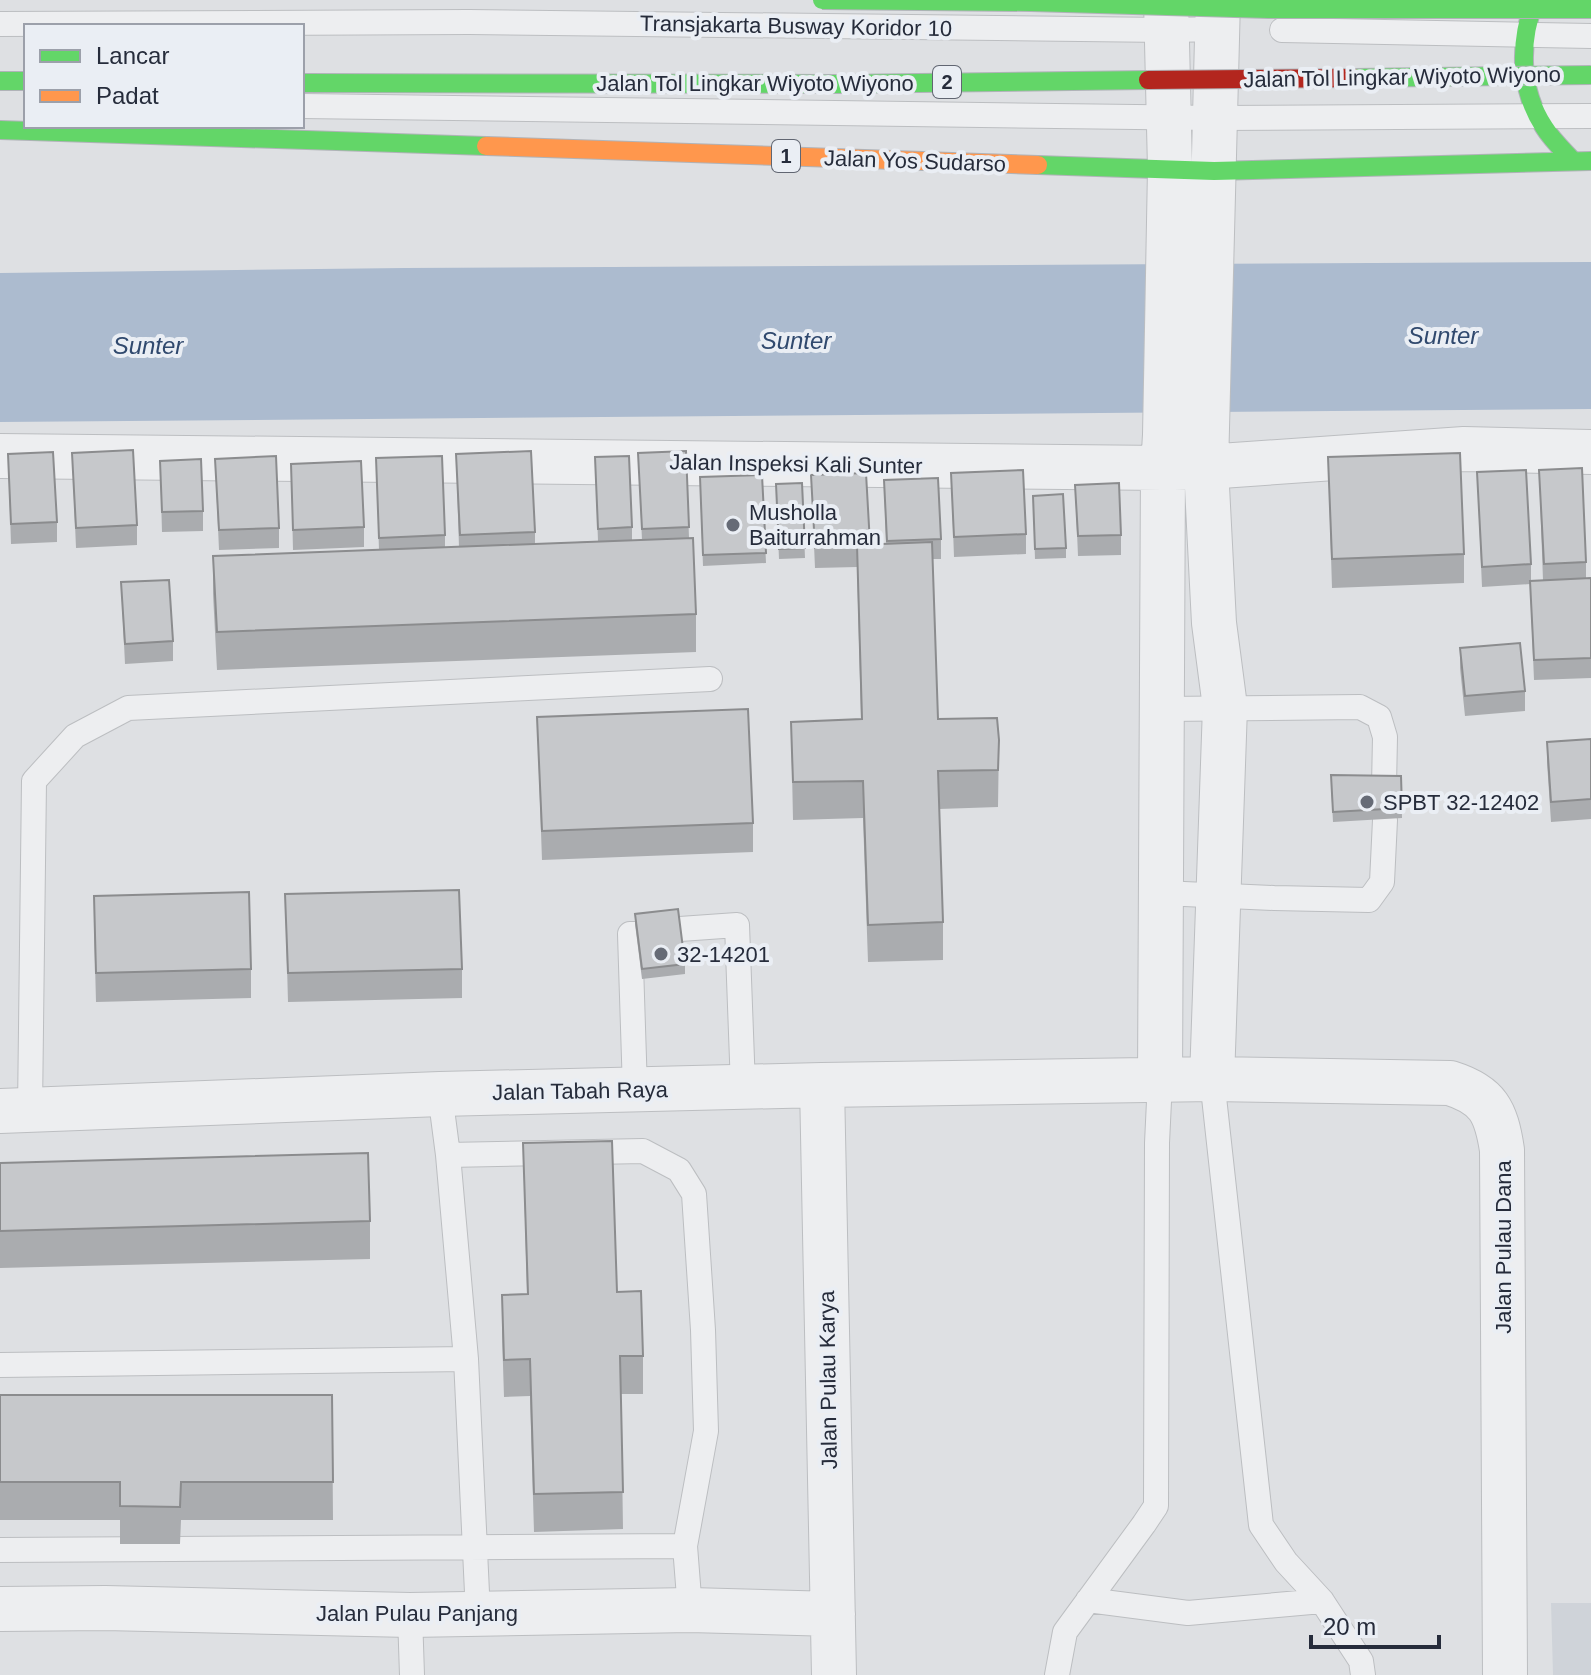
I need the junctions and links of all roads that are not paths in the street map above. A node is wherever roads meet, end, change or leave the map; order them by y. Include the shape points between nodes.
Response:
1 (822, 0) edge
2 (1535, 0) edge
3 (1591, 9) edge
4 (1166, 15) edge
5 (1218, 15) edge
6 (0, 24) edge
7 (1524, 35) junction
8 (1591, 36) edge
9 (1591, 75) edge
10 (0, 81) edge
11 (24, 81) edge
12 (304, 83) edge
13 (0, 102) edge
14 (24, 102) edge
15 (304, 106) edge
16 (1537, 116) junction
17 (1591, 116) edge
18 (1168, 118) junction
19 (1215, 118) junction
20 (0, 130) edge
21 (1582, 161) edge
22 (1170, 169) junction
23 (1214, 171) junction
24 (1186, 450) junction
25 (1591, 452) edge
26 (0, 456) edge
27 (710, 679) dead end
28 (1225, 707) junction
29 (1163, 709) junction
30 (1384, 786) edge
31 (1385, 820) edge
32 (1162, 893) junction
33 (1219, 896) junction
34 (680, 929) edge
35 (636, 934) edge
36 (1212, 1068) junction
37 (1160, 1070) junction
38 (743, 1082) junction
39 (635, 1085) junction
40 (822, 1085) junction
41 (440, 1094) junction
42 (20, 1103) edge
43 (448, 1155) junction
44 (466, 1359) junction
45 (0, 1365) edge
46 (685, 1546) junction
47 (475, 1547) junction
48 (0, 1550) edge
49 (1088, 1600) junction
50 (1322, 1601) junction
51 (0, 1609) edge
52 (690, 1610) junction
53 (478, 1614) junction
54 (833, 1614) junction
55 (410, 1615) junction
56 (412, 1675) edge
57 (834, 1675) edge
58 (1057, 1675) edge
59 (1363, 1675) edge
60 (1505, 1675) edge

1 - 3 highway, bridge
2 - 7 highway
4 - 5 lane, Transjakarta Busway Koridor 10
4 - 6 lane, Transjakarta Busway Koridor 10
4 - 18 street
5 - 7 lane, Transjakarta Busway Koridor 10
5 - 19 street
7 - 8 lane, Transjakarta Busway Koridor 10
7 - 16 highway via 1524,76
9 - 12 highway, Jalan Tol Lingkar Wiyoto Wiyono / 2, bridge via 839,84
10 - 11 highway
13 - 14 lane
15 - 18 lane
16 - 17 lane
16 - 19 lane
16 - 21 highway via 1553,140
18 - 19 lane
18 - 22 street
19 - 23 street
20 - 22 highway, Jalan Yos Sudarso / 1
21 - 23 highway, Jalan Yos Sudarso / 1
22 - 23 highway, Jalan Yos Sudarso / 1
22 - 24 street via 1169,238
23 - 24 street via 1212,244
24 - 25 street, Jalan Inspeksi Kali Sunter
24 - 26 street, Jalan Inspeksi Kali Sunter
24 - 28 street
24 - 29 street
27 - 42 lane via 128,708 75,736 34,781 31,1007
28 - 29 lane
28 - 30 lane via 1360,707 1379,717 1385,737
28 - 33 street
29 - 32 street
31 - 33 lane via 1382,882 1369,900
32 - 33 lane
32 - 37 street
33 - 36 street
34 - 38 lane via 737,925
35 - 39 lane via 630,934
36 - 37 street, Jalan Pulau Dana
36 - 50 lane via 1261,1525
36 - 60 street, Jalan Pulau Dana via 1450,1083 1488,1105 1502,1150
37 - 40 street, Jalan Tabah Raya
37 - 49 lane via 1156,1506
38 - 39 street, Jalan Tabah Raya
38 - 40 street, Jalan Tabah Raya
39 - 41 street, Jalan Tabah Raya
40 - 54 street, Jalan Pulau Karya
41 - 42 street, Jalan Tabah Raya
41 - 43 lane
43 - 44 lane
43 - 46 lane via 643,1151 679,1170 694,1194 706,1431
44 - 45 lane
44 - 47 lane
46 - 47 lane
46 - 52 lane
47 - 48 lane
47 - 53 lane
49 - 50 lane via 1188,1613
49 - 58 lane via 1065,1632
50 - 59 lane via 1361,1661
51 - 55 street, Jalan Pulau Panjang
52 - 53 street, Jalan Pulau Panjang
52 - 54 street, Jalan Pulau Panjang
53 - 55 street, Jalan Pulau Panjang
54 - 57 street, Jalan Pulau Karya
55 - 56 lane

